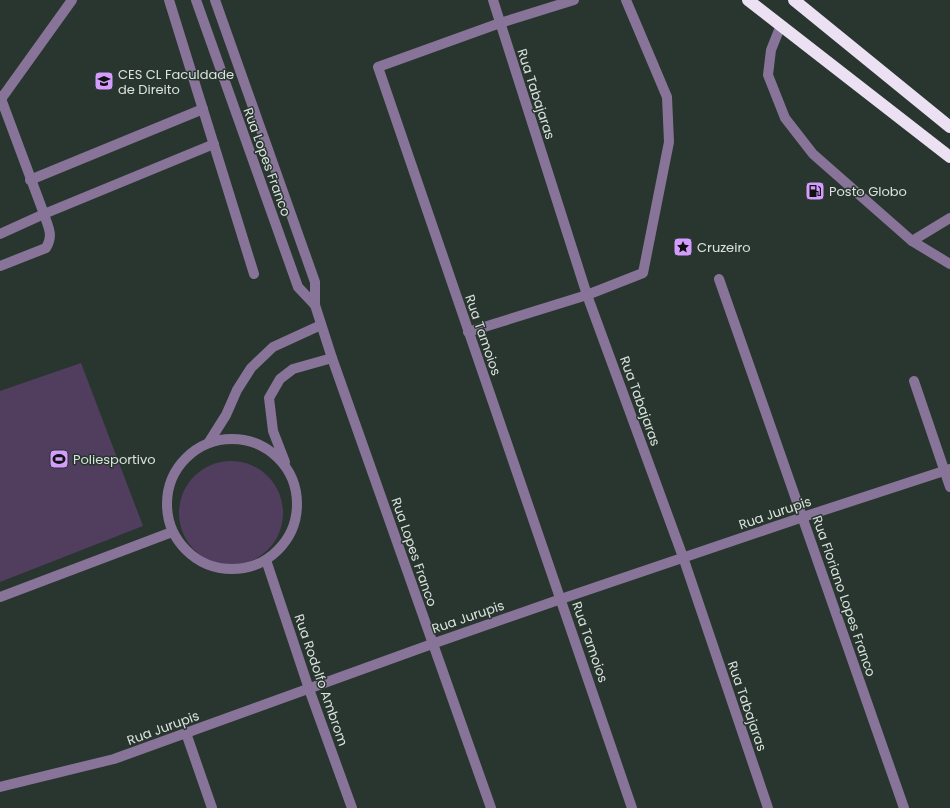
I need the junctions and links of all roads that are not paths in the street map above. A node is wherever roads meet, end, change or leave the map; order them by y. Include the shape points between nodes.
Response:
1 (72, 0) edge
2 (169, 0) edge
3 (196, 0) edge
4 (215, 0) edge
5 (493, 0) edge
6 (574, 0) edge
7 (626, 0) edge
8 (748, 0) edge
9 (794, 0) edge
10 (500, 23) junction
11 (781, 25) junction
12 (1, 98) edge
13 (203, 109) junction
14 (950, 127) edge
15 (214, 144) junction
16 (950, 157) edge
17 (30, 180) junction
18 (44, 214) junction
19 (950, 218) edge
20 (0, 234) edge
21 (912, 241) junction
22 (950, 264) edge
23 (0, 266) edge
24 (254, 274) dead end
25 (719, 279) dead end
26 (587, 295) junction
27 (314, 305) junction
28 (321, 325) junction
29 (468, 332) junction
30 (332, 358) junction
31 (914, 381) dead end
32 (209, 442) junction
33 (286, 466) junction
34 (947, 470) edge
35 (950, 487) edge
36 (803, 517) junction
37 (172, 532) junction
38 (683, 557) junction
39 (266, 560) junction
40 (0, 597) edge
41 (561, 599) junction
42 (432, 644) junction
43 (309, 689) junction
44 (186, 733) junction
45 (0, 787) edge
46 (212, 808) edge
47 (352, 808) edge
48 (491, 808) edge
49 (632, 808) edge
50 (768, 808) edge
51 (904, 808) edge

1 - 12 street
2 - 13 street
3 - 27 street, Rua Lopes Franco via 298,287
4 - 27 street, Rua Lopes Franco via 314,282
5 - 10 street, Rua Tabajaras
6 - 10 street, Rua Tamoios
7 - 26 street via 667,97 669,142 643,273
8 - 11 highway
9 - 14 highway
10 - 26 street, Rua Tabajaras
10 - 29 street, Rua Tamoios via 378,67
11 - 16 highway
11 - 21 street via 771,50 768,75 785,118 812,154
12 - 17 street
13 - 15 street
13 - 17 street
15 - 18 street
15 - 24 street
17 - 18 street
18 - 20 street
18 - 23 street via 51,235 46,248
19 - 21 street
21 - 22 street
25 - 36 street, Rua Floriano Lopes Franco
26 - 29 street
26 - 38 street, Rua Tabajaras
27 - 28 street, Rua Lopes Franco
28 - 30 street, Rua Lopes Franco
28 - 32 street via 272,347 251,368
29 - 41 street, Rua Tamoios
30 - 33 street via 293,369 280,379 269,398 273,430
30 - 42 street, Rua Lopes Franco
31 - 34 street
32 - 33 street via 230,438 251,441 271,450
32 - 37 street via 190,453 172,476 167,490 166,511
33 - 39 street via 295,485 298,507 293,528 282,546
34 - 35 street
34 - 36 street, Rua Jurupis
36 - 38 street, Rua Jurupis
36 - 51 street, Rua Floriano Lopes Franco
37 - 39 street via 185,550 202,563 223,569 245,568
37 - 40 street
38 - 41 street, Rua Jurupis
38 - 50 street, Rua Tabajaras
39 - 43 street, Rua Rodolfo Ambrom
41 - 42 street, Rua Jurupis
41 - 49 street, Rua Tamoios
42 - 43 street, Rua Jurupis
42 - 48 street, Rua Lopes Franco
43 - 44 street, Rua Jurupis
43 - 47 street, Rua Rodolfo Ambrom
44 - 45 street, Rua Jurupis via 114,759
44 - 46 street

